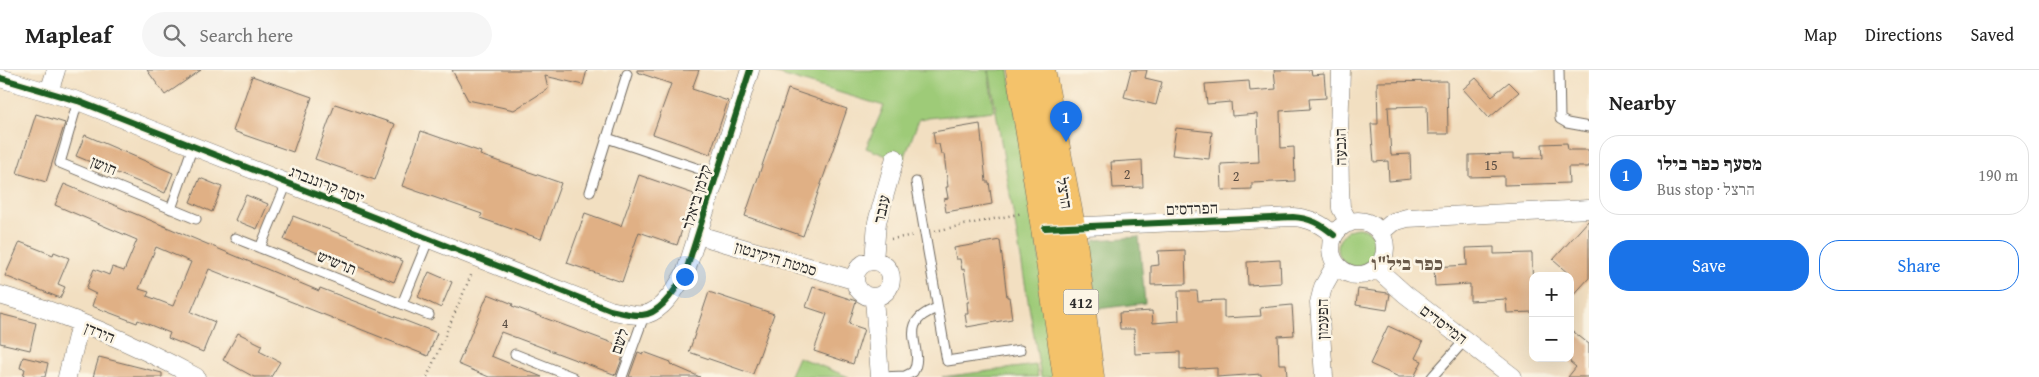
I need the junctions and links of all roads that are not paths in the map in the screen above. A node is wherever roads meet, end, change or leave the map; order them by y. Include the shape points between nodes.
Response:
1 (56, 70) edge
2 (750, 70) edge
3 (1020, 70) edge
4 (1041, 70) edge
5 (1341, 70) edge
6 (1559, 70) edge
7 (627, 74) dead end
8 (0, 78) edge
9 (49, 92) junction
10 (78, 102) junction
11 (1589, 127) edge
12 (607, 138) junction
13 (193, 146) junction
14 (895, 158) dead end
15 (717, 175) junction
16 (916, 182) dead end
17 (287, 183) junction
18 (590, 192) dead end
19 (171, 209) junction
20 (1589, 209) edge
21 (196, 219) dead end
22 (1047, 222) junction
23 (1349, 223) junction
24 (1380, 234) junction
25 (698, 235) junction
26 (1334, 235) junction
27 (235, 238) dead end
28 (428, 238) junction
29 (260, 248) junction
30 (874, 261) junction
31 (1336, 264) junction
32 (1376, 268) junction
33 (854, 280) junction
34 (0, 295) edge
35 (874, 298) junction
36 (402, 304) junction
37 (937, 308) junction
38 (429, 315) dead end
39 (644, 316) junction
40 (80, 324) junction
41 (1465, 340) junction
42 (1020, 350) dead end
43 (515, 354) dead end
44 (67, 377) edge
45 (196, 377) edge
46 (573, 377) edge
47 (622, 377) edge
48 (880, 377) edge
49 (1067, 377) edge
50 (1090, 377) edge
51 (1324, 377) edge
52 (1432, 377) edge
53 (1513, 377) edge

1 - 9 street
2 - 15 street, קלמן ביאלר
3 - 22 main road, הרצל / 412
4 - 22 main road, הרצל / 412
5 - 23 street, הגבעה via 1340,189 1342,208
6 - 11 lane via 1560,119
7 - 12 lane
8 - 9 street, יוסף קרוננברג
9 - 10 street, יוסף קרוננברג
10 - 13 street, יוסף קרוננברג
10 - 19 lane, חושן via 60,164
12 - 15 lane
12 - 18 lane
13 - 17 street, יוסף קרוננברג
13 - 19 lane
14 - 30 street, ענבר via 877,222
15 - 25 street, קלמן ביאלר
16 - 37 lane
17 - 28 street, יוסף קרוננברג
17 - 29 lane
19 - 21 lane, חושן
20 - 24 street via 1407,218 1392,222
22 - 26 street, הפרדסים via 1293,217 1306,218
22 - 49 main road, הרצל / 412
22 - 50 main road, הרצל / 412
23 - 24 street via 1365,222
23 - 26 street
24 - 32 street via 1384,252
25 - 33 street, סמטת היקינטון
25 - 39 street, קלמן ביאלר via 686,271 674,292
26 - 31 street via 1331,253
27 - 29 lane, תרשיש
28 - 36 lane
28 - 39 street, יוסף קרוננברג via 610,310
29 - 36 lane, תרשיש
30 - 33 street via 858,268
30 - 35 street via 885,265 891,282 887,292
31 - 32 street via 1351,275
31 - 51 street, הפעמון via 1319,303
32 - 41 street, המייסדים
33 - 35 street via 862,295
34 - 40 street, הירדן
35 - 48 street
36 - 38 lane, תרשיש
37 - 42 lane via 947,361
37 - 48 lane via 924,312 916,323 916,364 913,372 904,376
39 - 47 lane, לשם
40 - 44 street
40 - 45 street, הירדן
41 - 52 lane
41 - 53 street, המייסדים
43 - 46 lane

